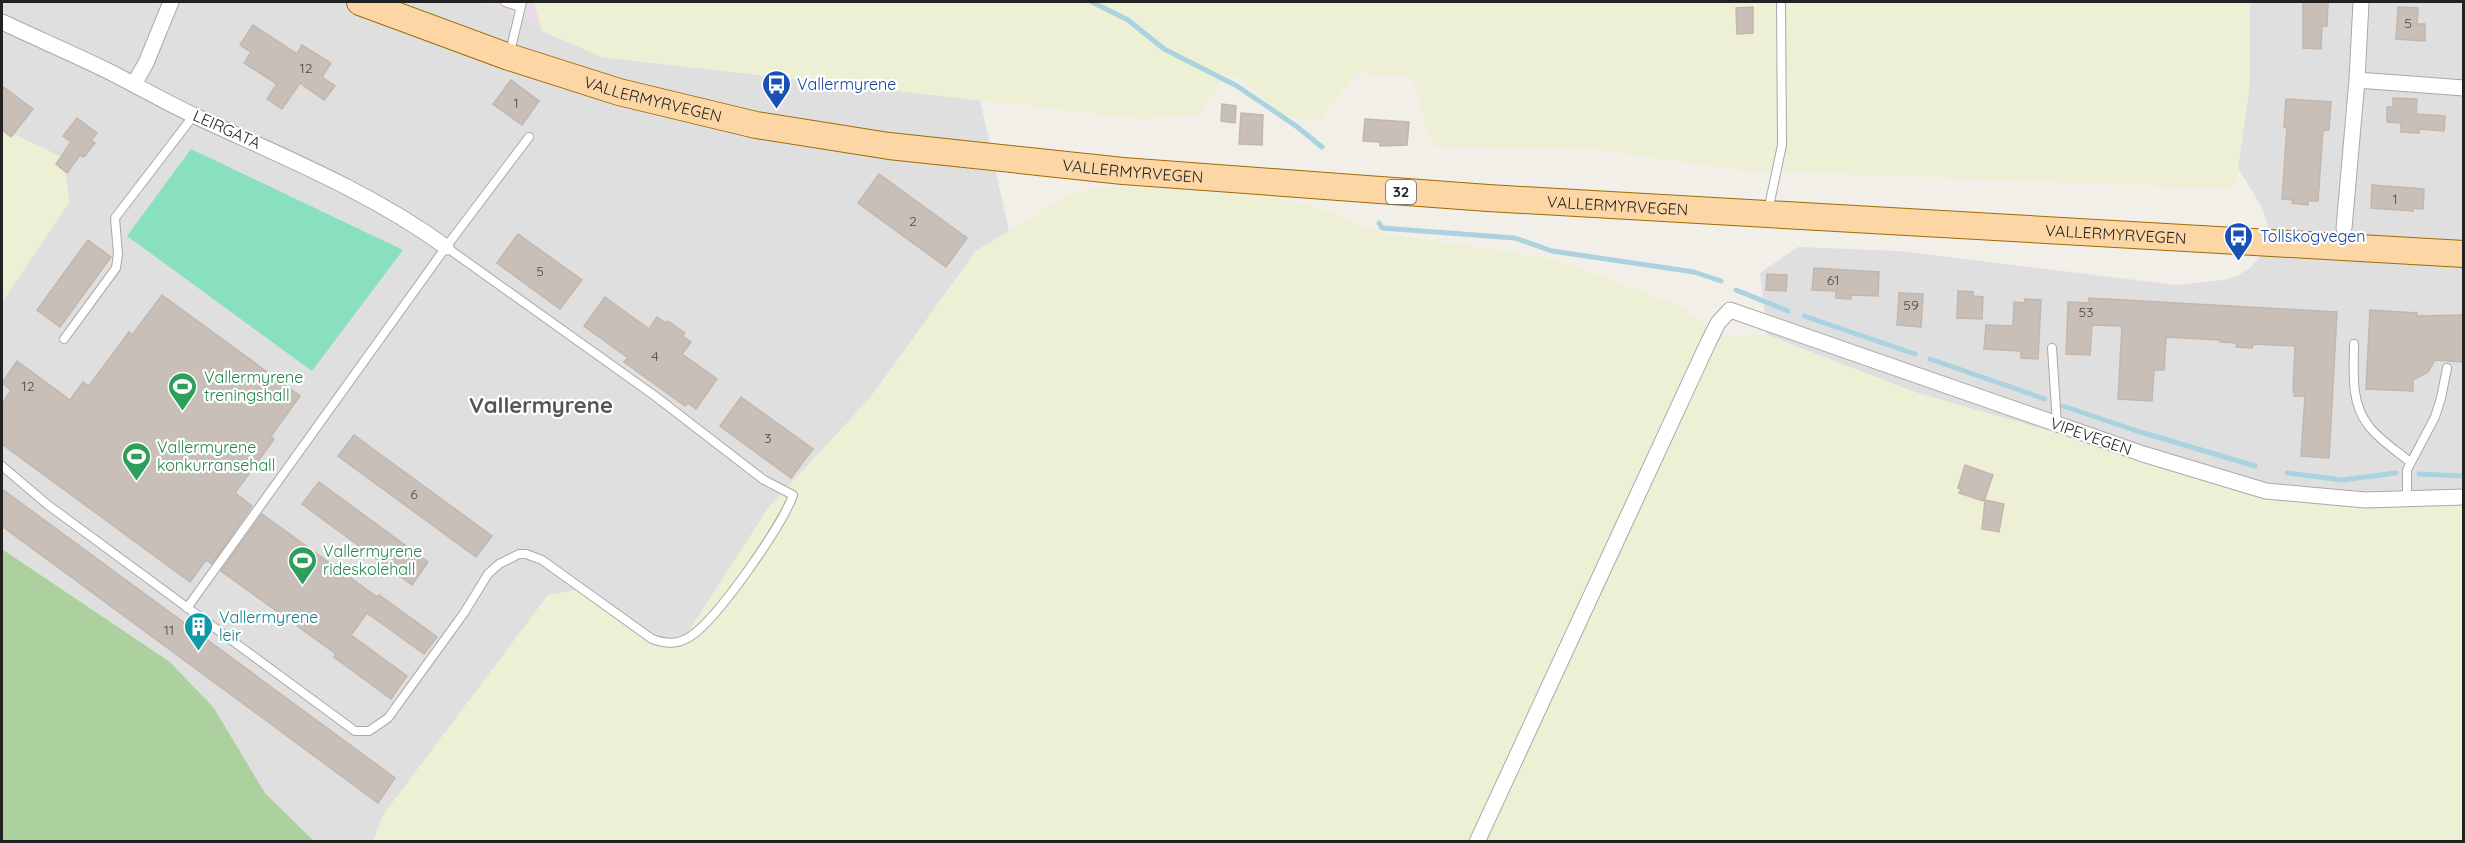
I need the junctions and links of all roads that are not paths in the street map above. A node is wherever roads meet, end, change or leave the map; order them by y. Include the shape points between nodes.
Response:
1 (171, 2) edge
2 (360, 2) edge
3 (505, 2) edge
4 (1781, 2) edge
5 (2361, 2) edge
6 (521, 4) edge
7 (2, 22) edge
8 (509, 57) junction
9 (2357, 80) junction
10 (134, 84) junction
11 (2463, 88) edge
12 (194, 115) junction
13 (529, 137) dead end
14 (1768, 216) junction
15 (2344, 228) dead end
16 (446, 247) junction
17 (2463, 255) edge
18 (64, 339) dead end
19 (2354, 344) dead end
20 (2052, 348) dead end
21 (2447, 368) dead end
22 (2057, 424) junction
23 (2410, 462) junction
24 (2, 466) edge
25 (2463, 496) edge
26 (2407, 498) junction
27 (187, 608) junction
28 (1477, 842) edge

1 - 10 street
2 - 8 main road, VALLERMYRVEGEN / 32
3 - 6 lane
4 - 14 lane via 1782,145
5 - 9 street
6 - 8 lane
7 - 10 street, LEIRGATA
8 - 14 main road, VALLERMYRVEGEN / 32 via 689,110 889,146 1124,171
9 - 11 street
9 - 15 street
10 - 12 street, LEIRGATA
12 - 16 street, LEIRGATA via 375,201
12 - 18 lane via 115,218 116,268
13 - 16 lane
14 - 17 main road, VALLERMYRVEGEN / 32
16 - 27 lane
16 - 27 lane via 655,396 764,480 793,495 788,512 746,572 699,630 680,642 662,643 542,560 526,554 514,555 488,574 388,718 362,733
19 - 23 lane via 2353,388 2358,408 2368,427
20 - 22 lane
21 - 23 lane via 2435,417
22 - 26 street, VIPEVEGEN via 2215,478 2266,491 2334,499
22 - 28 street, VIPEVEGEN via 1730,310 1708,343
23 - 26 lane
24 - 27 lane
25 - 26 street, VIPEVEGEN

